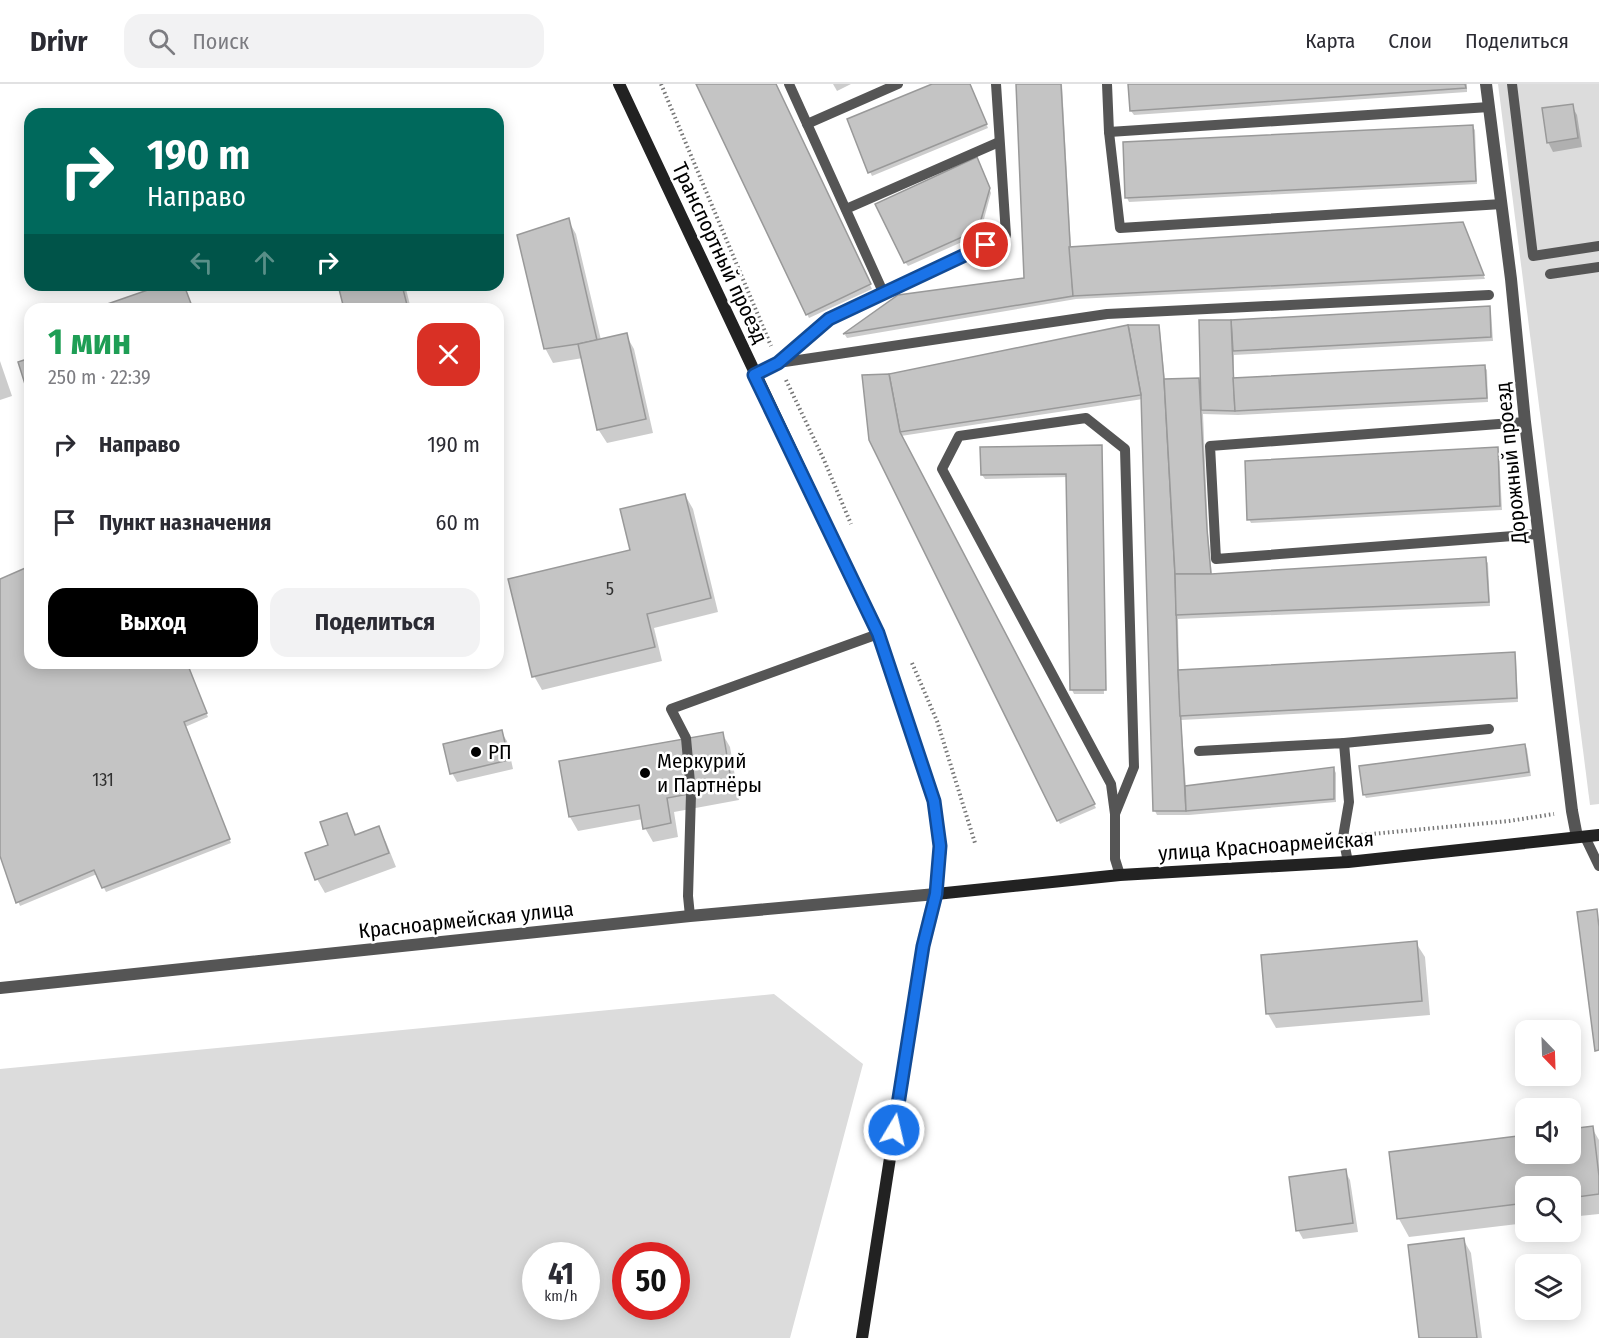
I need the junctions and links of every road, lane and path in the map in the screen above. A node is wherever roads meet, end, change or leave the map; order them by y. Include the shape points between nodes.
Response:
1 (619, 84) edge
2 (789, 84) edge
3 (898, 84) edge
4 (996, 84) edge
5 (1107, 84) edge
6 (1486, 84) edge
7 (1512, 84) edge
8 (1489, 107) junction
9 (807, 124) junction
10 (1109, 132) junction
11 (999, 142) junction
12 (1502, 204) junction
13 (846, 209) junction
14 (1599, 246) edge
15 (1599, 267) edge
16 (1550, 274) dead end
17 (884, 294) junction
18 (1489, 295) dead end
19 (778, 363) junction
20 (754, 375) junction
21 (1525, 422) junction
22 (1538, 534) junction
23 (878, 633) junction
24 (1489, 729) dead end
25 (1344, 742) junction
26 (1199, 751) dead end
27 (1572, 812) junction
28 (1115, 814) junction
29 (1599, 835) edge
30 (1343, 837) junction
31 (1581, 837) junction
32 (1286, 843) dead end
33 (1348, 862) junction
34 (1599, 866) edge
35 (1120, 875) junction
36 (936, 894) junction
37 (690, 916) junction
38 (0, 988) edge
39 (862, 1338) edge

1 - 20 main road, Транспортный проезд
2 - 9 lane
3 - 9 lane
4 - 11 lane
5 - 10 lane
6 - 8 street, Дорожный проезд
7 - 14 lane via 1533,256
8 - 10 lane
8 - 12 street, Дорожный проезд
9 - 13 lane
10 - 12 lane via 1120,228
11 - 13 lane
11 - 17 lane via 1006,235
12 - 21 street, Дорожный проезд
13 - 17 lane
15 - 16 lane
17 - 19 lane via 829,319
18 - 19 lane via 1107,314
19 - 20 lane
20 - 23 main road, Транспортный проезд
21 - 22 street, Дорожный проезд
21 - 22 lane via 1210,446 1216,559
22 - 27 street, Дорожный проезд
23 - 36 main road, Транспортный проезд via 934,801 940,846
23 - 37 lane via 671,709 686,738 691,794
24 - 25 lane
25 - 26 lane
25 - 30 lane via 1349,802
27 - 30 path
27 - 31 street, Дорожный проезд
28 - 28 lane via 1134,767 1125,449 1086,418 959,436 942,469 1111,784
28 - 35 lane via 1115,859
29 - 31 main road, улица Красноармейская
30 - 32 path
30 - 33 lane
31 - 33 main road, улица Красноармейская
31 - 34 lane
33 - 35 main road, улица Красноармейская
35 - 36 main road, улица Красноармейская
36 - 37 street, Красноармейская улица
36 - 39 main road, Транспортный проезд via 923,946
37 - 38 street, Красноармейская улица

